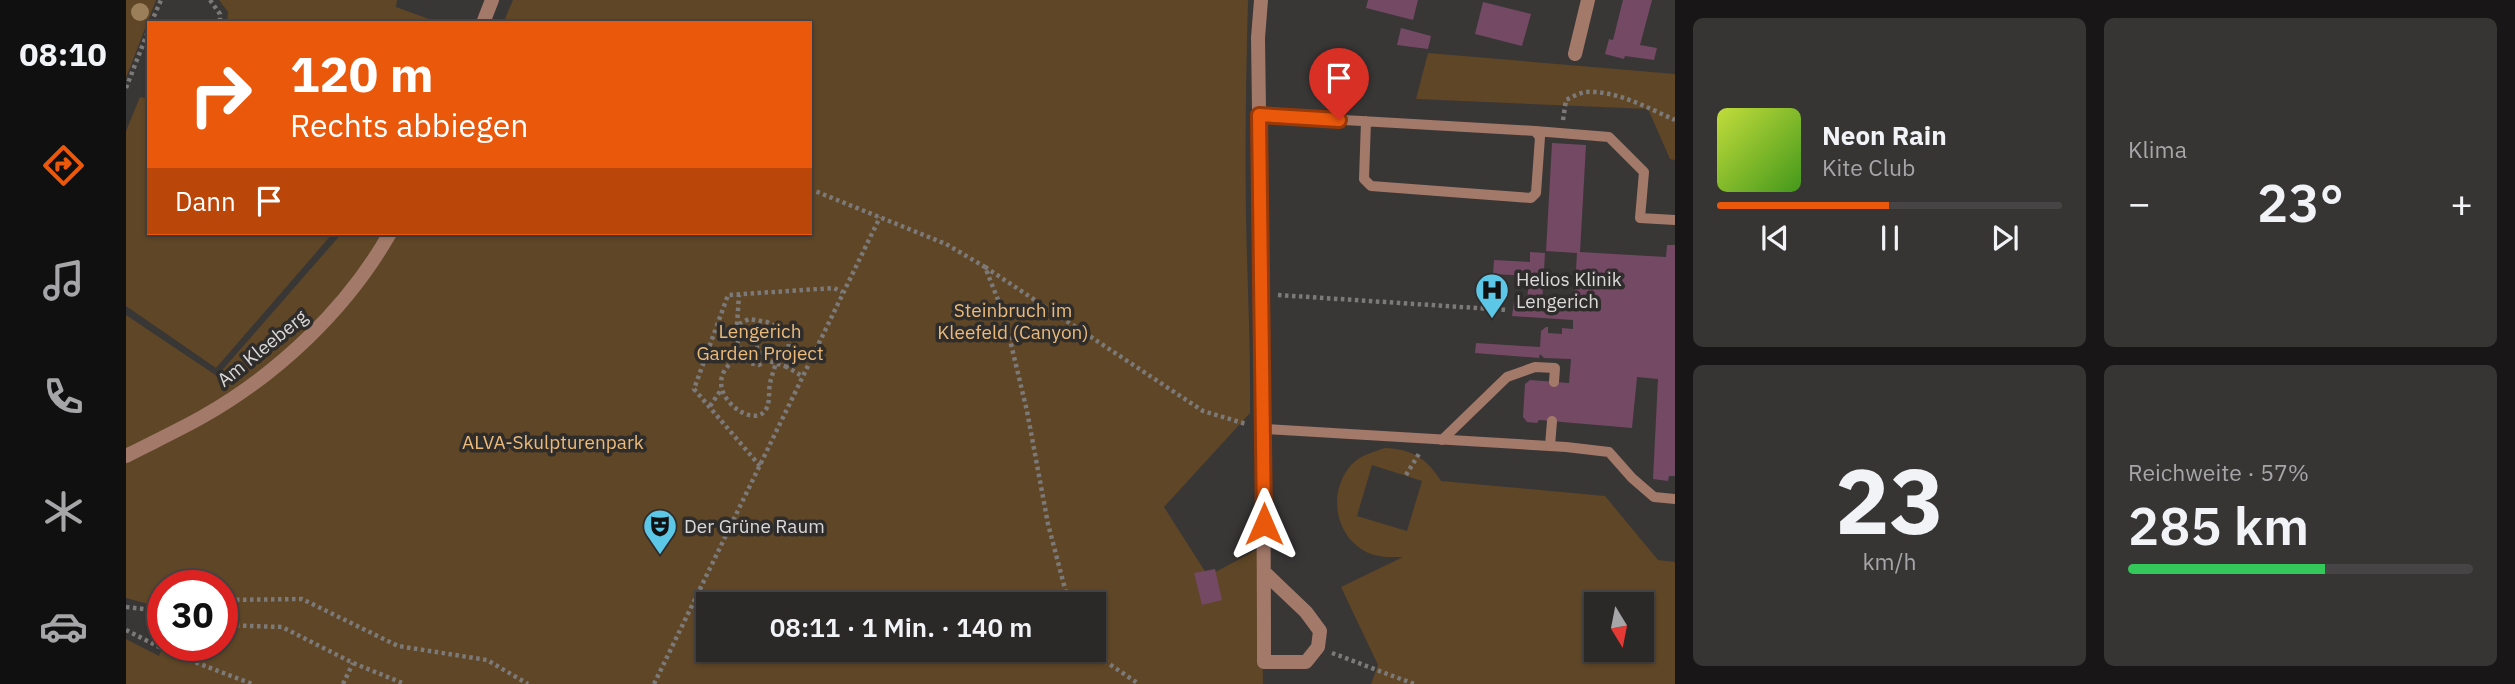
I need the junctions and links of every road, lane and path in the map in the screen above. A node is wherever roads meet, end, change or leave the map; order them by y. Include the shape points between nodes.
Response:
1 (161, 0) edge
2 (210, 0) edge
3 (492, 0) edge
4 (1261, 0) edge
5 (1588, 0) edge
6 (152, 21) edge
7 (220, 21) edge
8 (484, 21) edge
9 (147, 34) edge
10 (1575, 54) dead end
11 (126, 88) edge
12 (1259, 115) junction
13 (1675, 120) edge
14 (1366, 121) junction
15 (1535, 131) junction
16 (1561, 133) junction
17 (812, 190) edge
18 (880, 217) junction
19 (1675, 220) edge
20 (389, 235) edge
21 (985, 267) junction
22 (842, 292) junction
23 (1262, 294) junction
24 (739, 295) junction
25 (1507, 310) dead end
26 (737, 325) junction
27 (744, 354) junction
28 (766, 360) junction
29 (776, 363) junction
30 (787, 367) junction
31 (802, 376) junction
32 (1554, 382) dead end
33 (721, 390) junction
34 (710, 406) junction
35 (1552, 421) dead end
36 (1264, 429) junction
37 (1429, 439) junction
38 (1442, 440) junction
39 (1550, 446) junction
40 (126, 456) edge
41 (760, 466) junction
42 (1406, 475) dead end
43 (1675, 499) edge
44 (1264, 572) junction
45 (1066, 592) edge
46 (238, 600) edge
47 (126, 607) edge
48 (147, 609) edge
49 (238, 626) edge
50 (126, 630) edge
51 (1318, 648) junction
52 (1106, 662) edge
53 (353, 663) junction
54 (252, 684) edge
55 (343, 684) edge
56 (405, 684) edge
57 (528, 684) edge
58 (654, 684) edge
59 (1139, 684) edge
60 (1414, 684) edge

1 - 6 path
2 - 7 path
3 - 8 street
4 - 12 street
5 - 10 street
9 - 11 path
12 - 14 lane
12 - 23 street
13 - 16 path via 1617,97 1584,92 1566,100
14 - 15 lane
14 - 15 lane via 1364,179 1371,186 1531,198 1536,193 1540,137
15 - 16 lane
16 - 19 lane via 1609,137 1644,172 1640,218
17 - 18 path
18 - 21 path via 946,244
18 - 22 path
20 - 40 street, Am Kleeberg via 329,319 265,376 203,417
21 - 36 path via 1203,411
21 - 45 path via 1004,315
22 - 24 path via 834,288
22 - 31 path
23 - 25 path
23 - 36 street
24 - 26 path
24 - 34 path via 728,295 694,389
26 - 27 path
26 - 30 path via 749,319 783,330 789,341
27 - 28 path via 749,363 759,365
27 - 28 path via 759,348
27 - 33 path via 726,366
28 - 29 path
29 - 30 path
29 - 33 path via 765,412 757,416 733,406
30 - 31 path
31 - 41 path
32 - 38 lane via 1555,368 1535,367 1507,377
33 - 34 path
34 - 41 path
35 - 39 lane
36 - 37 lane
36 - 44 street
37 - 38 lane
37 - 42 path
38 - 39 lane
39 - 43 lane via 1609,452 1654,497
41 - 58 path
44 - 51 street via 1320,631
44 - 51 street via 1264,662 1306,662
46 - 57 path via 302,599 398,646 487,660
47 - 48 path
49 - 53 path via 282,627
50 - 54 path
51 - 60 path
52 - 59 path
53 - 55 path
53 - 56 path

